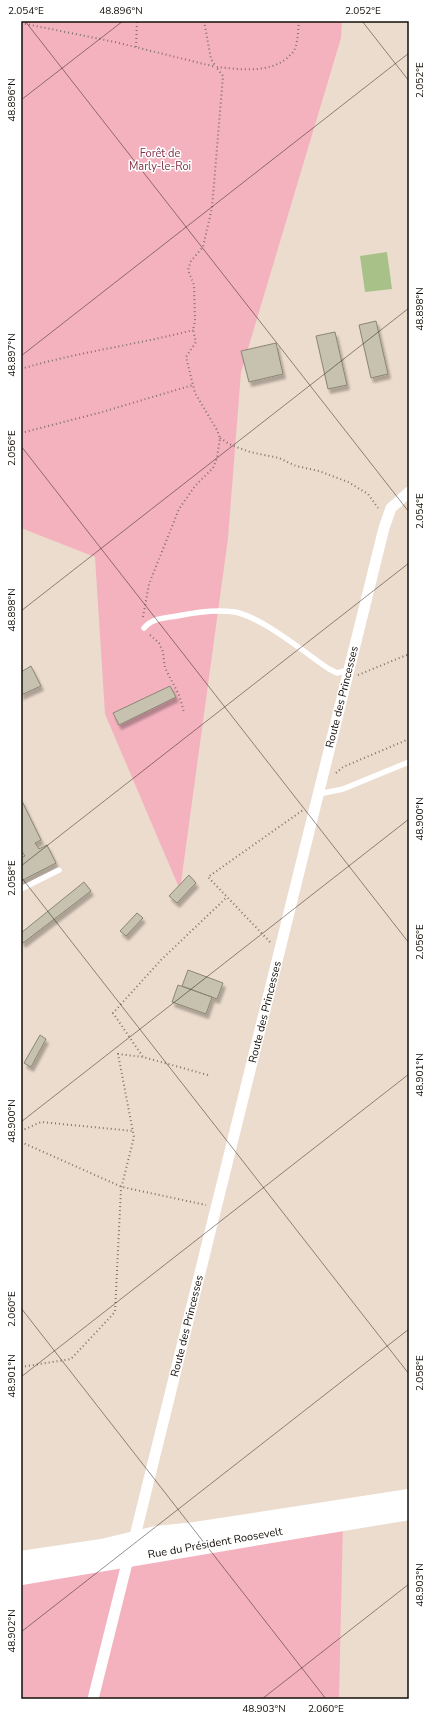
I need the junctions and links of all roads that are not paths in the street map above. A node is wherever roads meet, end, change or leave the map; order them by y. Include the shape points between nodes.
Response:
1 (409, 492) edge
2 (144, 628) road end
3 (351, 674) junction
4 (409, 762) edge
5 (319, 793) junction
6 (60, 870) dead end
7 (21, 889) edge
8 (409, 1498) edge
9 (409, 1511) edge
10 (134, 1540) junction
11 (128, 1559) junction
12 (21, 1560) edge
13 (21, 1576) edge
14 (93, 1699) edge

1 - 3 street, Route des Princesses via 391,508
2 - 3 lane via 154,620 184,614 214,610 236,612 269,628 329,669 337,673
3 - 5 street, Route des Princesses
4 - 5 lane via 343,789
5 - 10 street, Route des Princesses
6 - 7 lane
8 - 10 main road, Rue du Président Roosevelt
9 - 11 main road, Rue du Président Roosevelt
10 - 12 main road, Rue du Président Roosevelt via 102,1548
11 - 13 main road, Rue du Président Roosevelt
11 - 14 street

